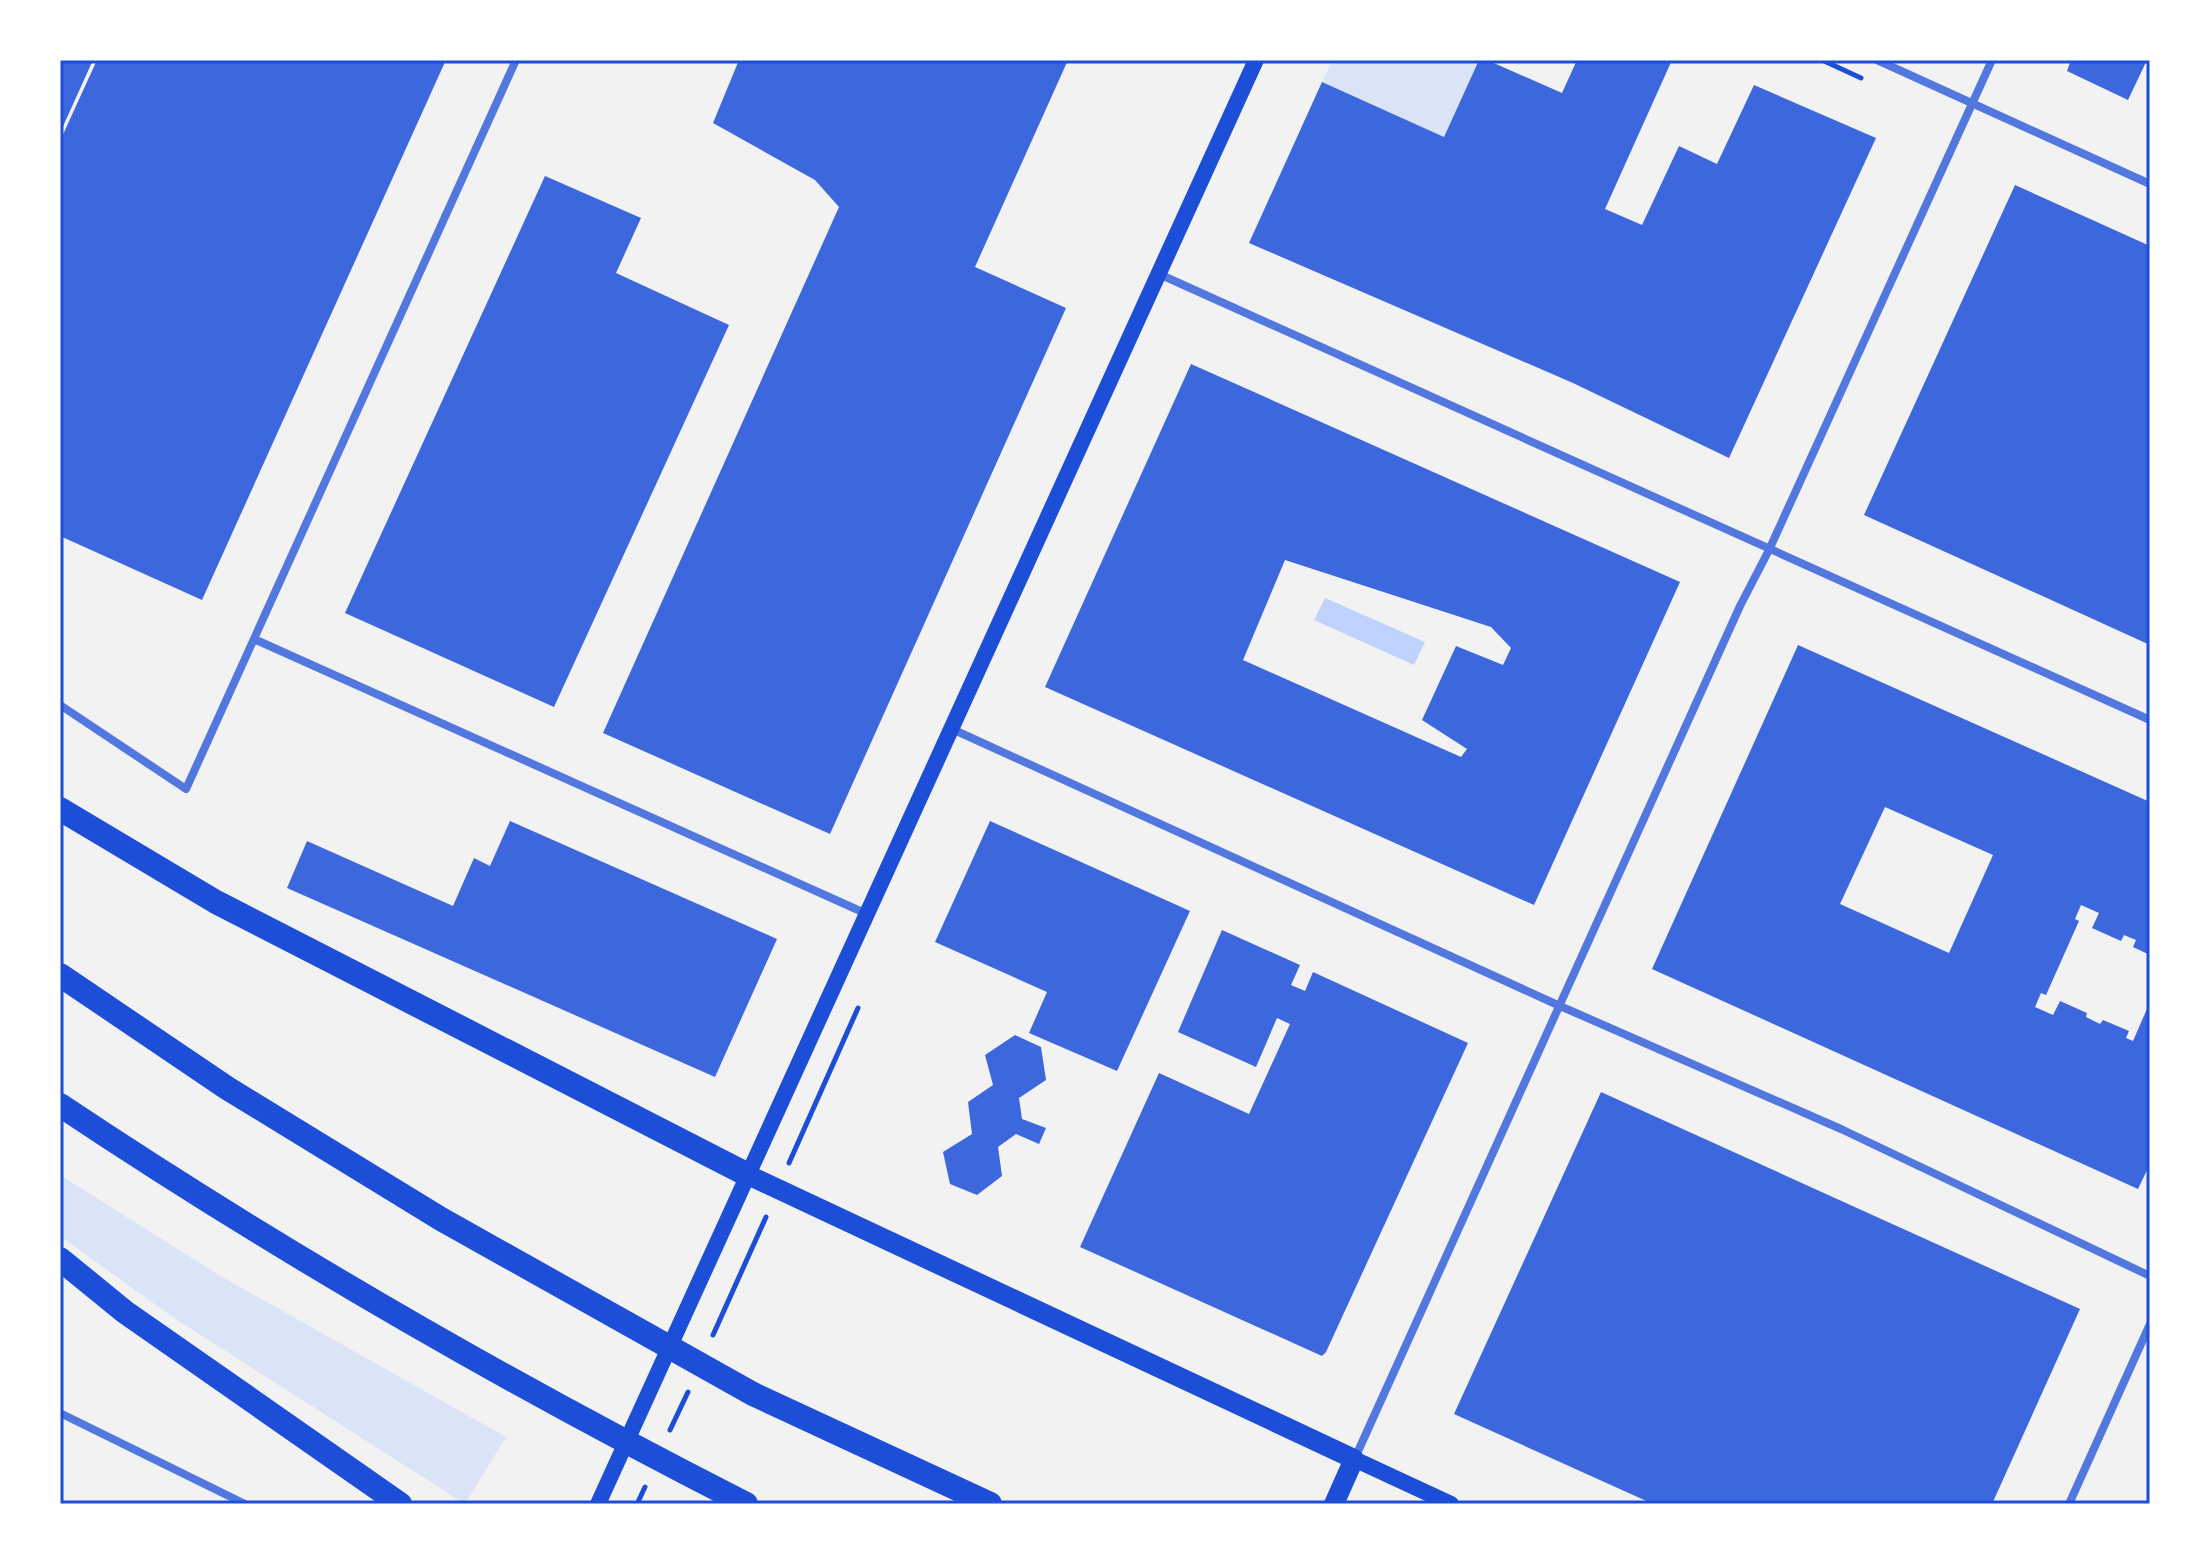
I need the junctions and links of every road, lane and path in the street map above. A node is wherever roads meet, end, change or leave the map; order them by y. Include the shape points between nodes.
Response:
1 (516, 60) edge
2 (1256, 60) edge
3 (1877, 60) edge
4 (1992, 60) edge
5 (1973, 103) junction
6 (2150, 184) edge
7 (1159, 274) junction
8 (1769, 550) junction
9 (254, 639) junction
10 (60, 705) edge
11 (2150, 720) edge
12 (951, 729) junction
13 (60, 809) edge
14 (867, 914) junction
15 (60, 975) edge
16 (1560, 1006) junction
17 (60, 1105) edge
18 (748, 1175) junction
19 (60, 1259) edge
20 (2150, 1276) edge
21 (2150, 1324) edge
22 (60, 1413) edge
23 (1354, 1459) junction
24 (245, 1504) edge
25 (400, 1504) edge
26 (598, 1504) edge
27 (746, 1504) edge
28 (990, 1504) edge
29 (1334, 1504) edge
30 (1451, 1504) edge
31 (2069, 1504) edge

1 - 9 street
2 - 7 main road
3 - 5 street
4 - 5 street
5 - 6 street
5 - 8 street
7 - 8 street
7 - 12 main road
8 - 11 street
8 - 16 street
9 - 10 street via 186,789
9 - 14 street
12 - 14 main road
12 - 16 street
13 - 18 highway via 216,902
14 - 18 main road
15 - 28 highway via 295,1131 441,1219 753,1394
16 - 20 street via 1841,1129
16 - 23 street
17 - 27 highway via 312,1265
18 - 23 main road
18 - 26 main road
19 - 25 highway via 125,1312
21 - 31 street
22 - 24 street
23 - 29 main road
23 - 30 main road

